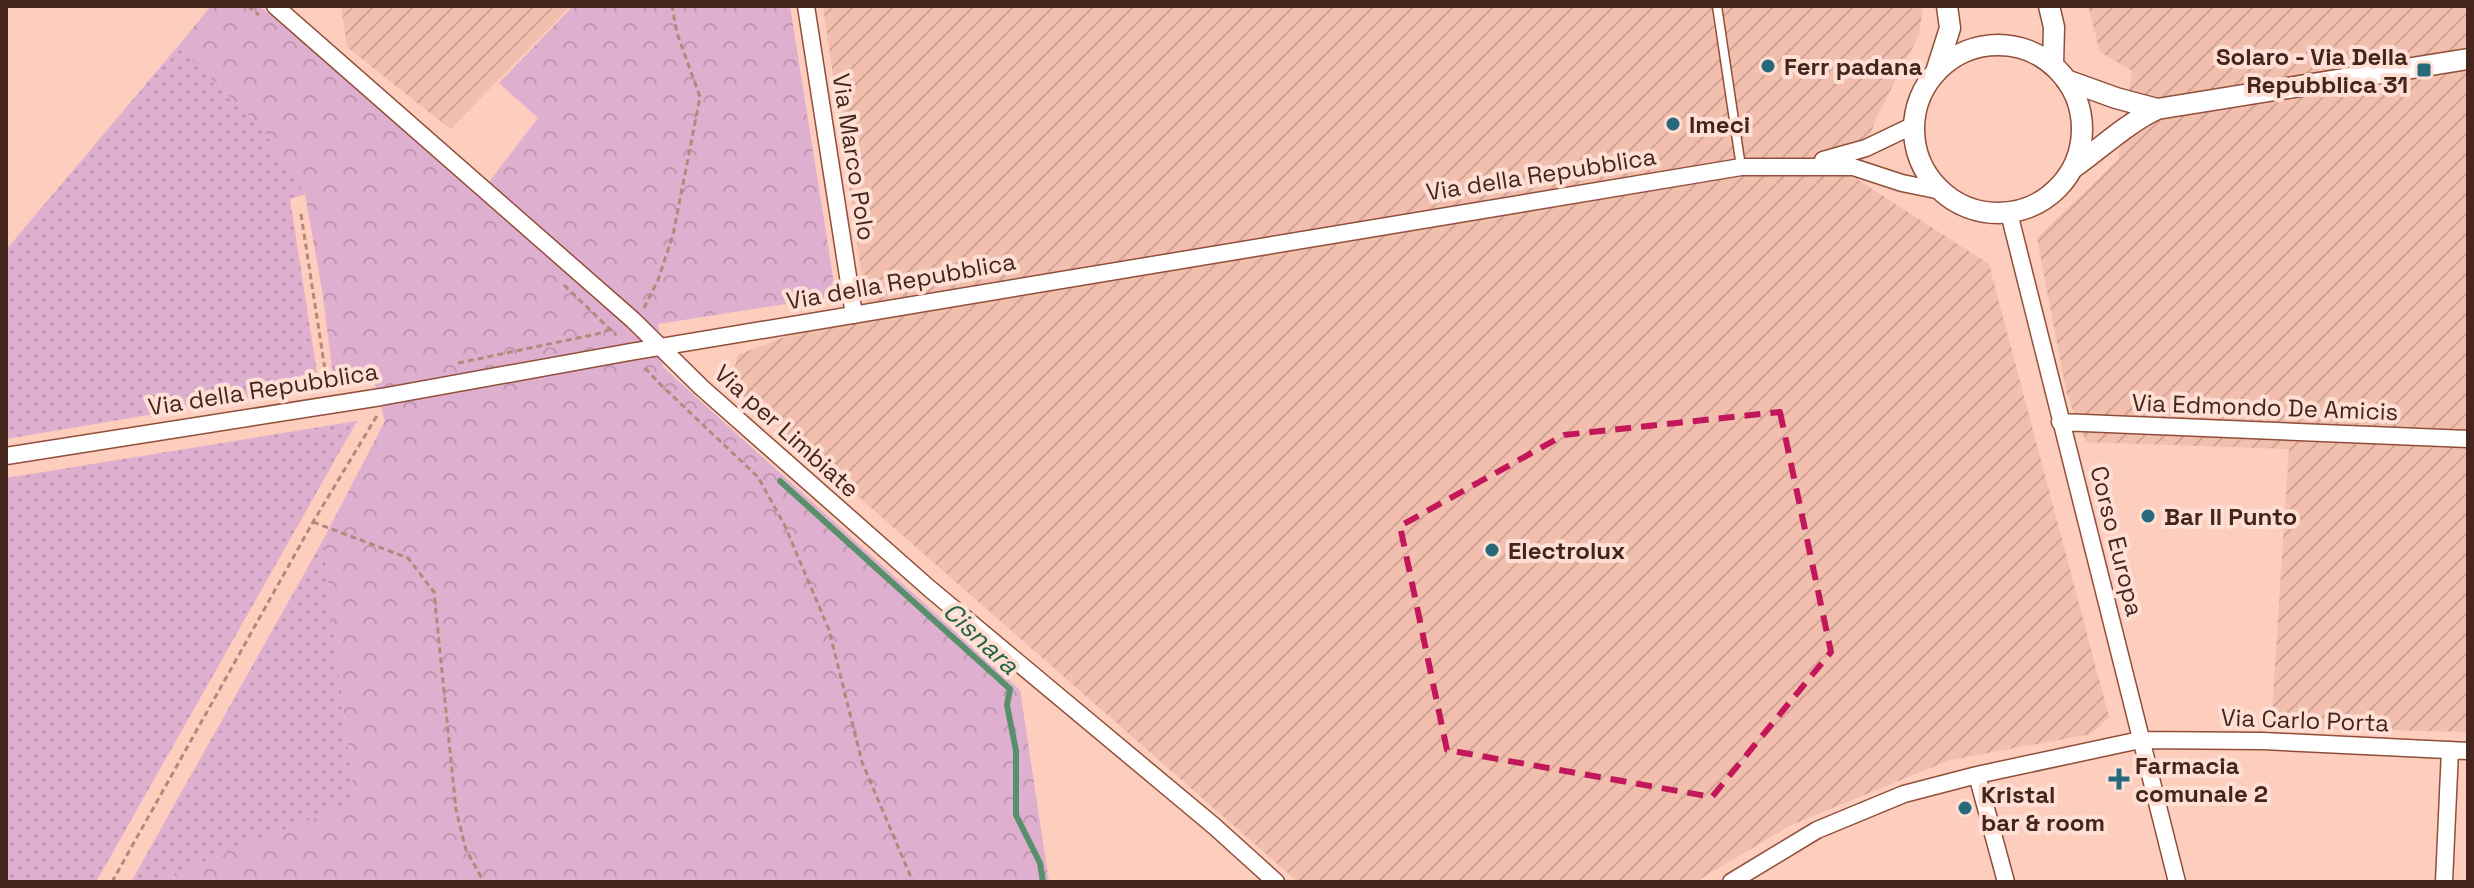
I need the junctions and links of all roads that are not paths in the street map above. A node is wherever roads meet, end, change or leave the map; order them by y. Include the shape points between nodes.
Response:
1 (275, 6) edge
2 (806, 6) edge
3 (1717, 6) edge
4 (1947, 6) edge
5 (2049, 6) edge
6 (2468, 59) edge
7 (2060, 72) junction
8 (1936, 73) junction
9 (2157, 109) junction
10 (1914, 125) junction
11 (1806, 165) junction
12 (1741, 167) junction
13 (2073, 168) junction
14 (1941, 191) junction
15 (2009, 213) junction
16 (854, 315) junction
17 (661, 348) junction
18 (2060, 422) junction
19 (2468, 439) edge
20 (6, 456) edge
21 (2140, 740) junction
22 (2450, 750) junction
23 (2468, 751) edge
24 (1977, 775) junction
25 (1276, 882) edge
26 (1731, 882) edge
27 (2006, 882) edge
28 (2177, 882) edge
29 (2444, 882) edge

1 - 17 street, Via per Limbiate
2 - 16 street, Via Marco Polo
3 - 12 lane
4 - 8 street via 1950,28
5 - 7 street
6 - 9 street
7 - 8 street via 2031,52 2006,45 1955,56
7 - 9 street via 2116,98
7 - 13 street via 2077,100 2082,123
8 - 10 street via 1920,97
9 - 13 street via 2132,121
10 - 11 street, Via della Repubblica via 1866,148
10 - 14 street via 1916,150
11 - 12 street, Via della Repubblica
11 - 14 street, Via della Repubblica via 1853,167
12 - 16 street, Via della Repubblica
13 - 15 street via 2037,204
14 - 15 street via 1961,205
15 - 18 street, Corso Europa
16 - 17 street, Via della Repubblica
17 - 20 street, Via della Repubblica
17 - 25 street, Via per Limbiate via 930,589
18 - 19 street, Via Edmondo De Amicis
18 - 21 street, Corso Europa
21 - 22 street, Via Carlo Porta
21 - 24 street, Via Carlo Porta
21 - 28 street, Corso Europa
22 - 23 street, Via Carlo Porta
22 - 29 street
24 - 26 street, Via Carlo Porta via 1904,794 1817,830
24 - 27 street

